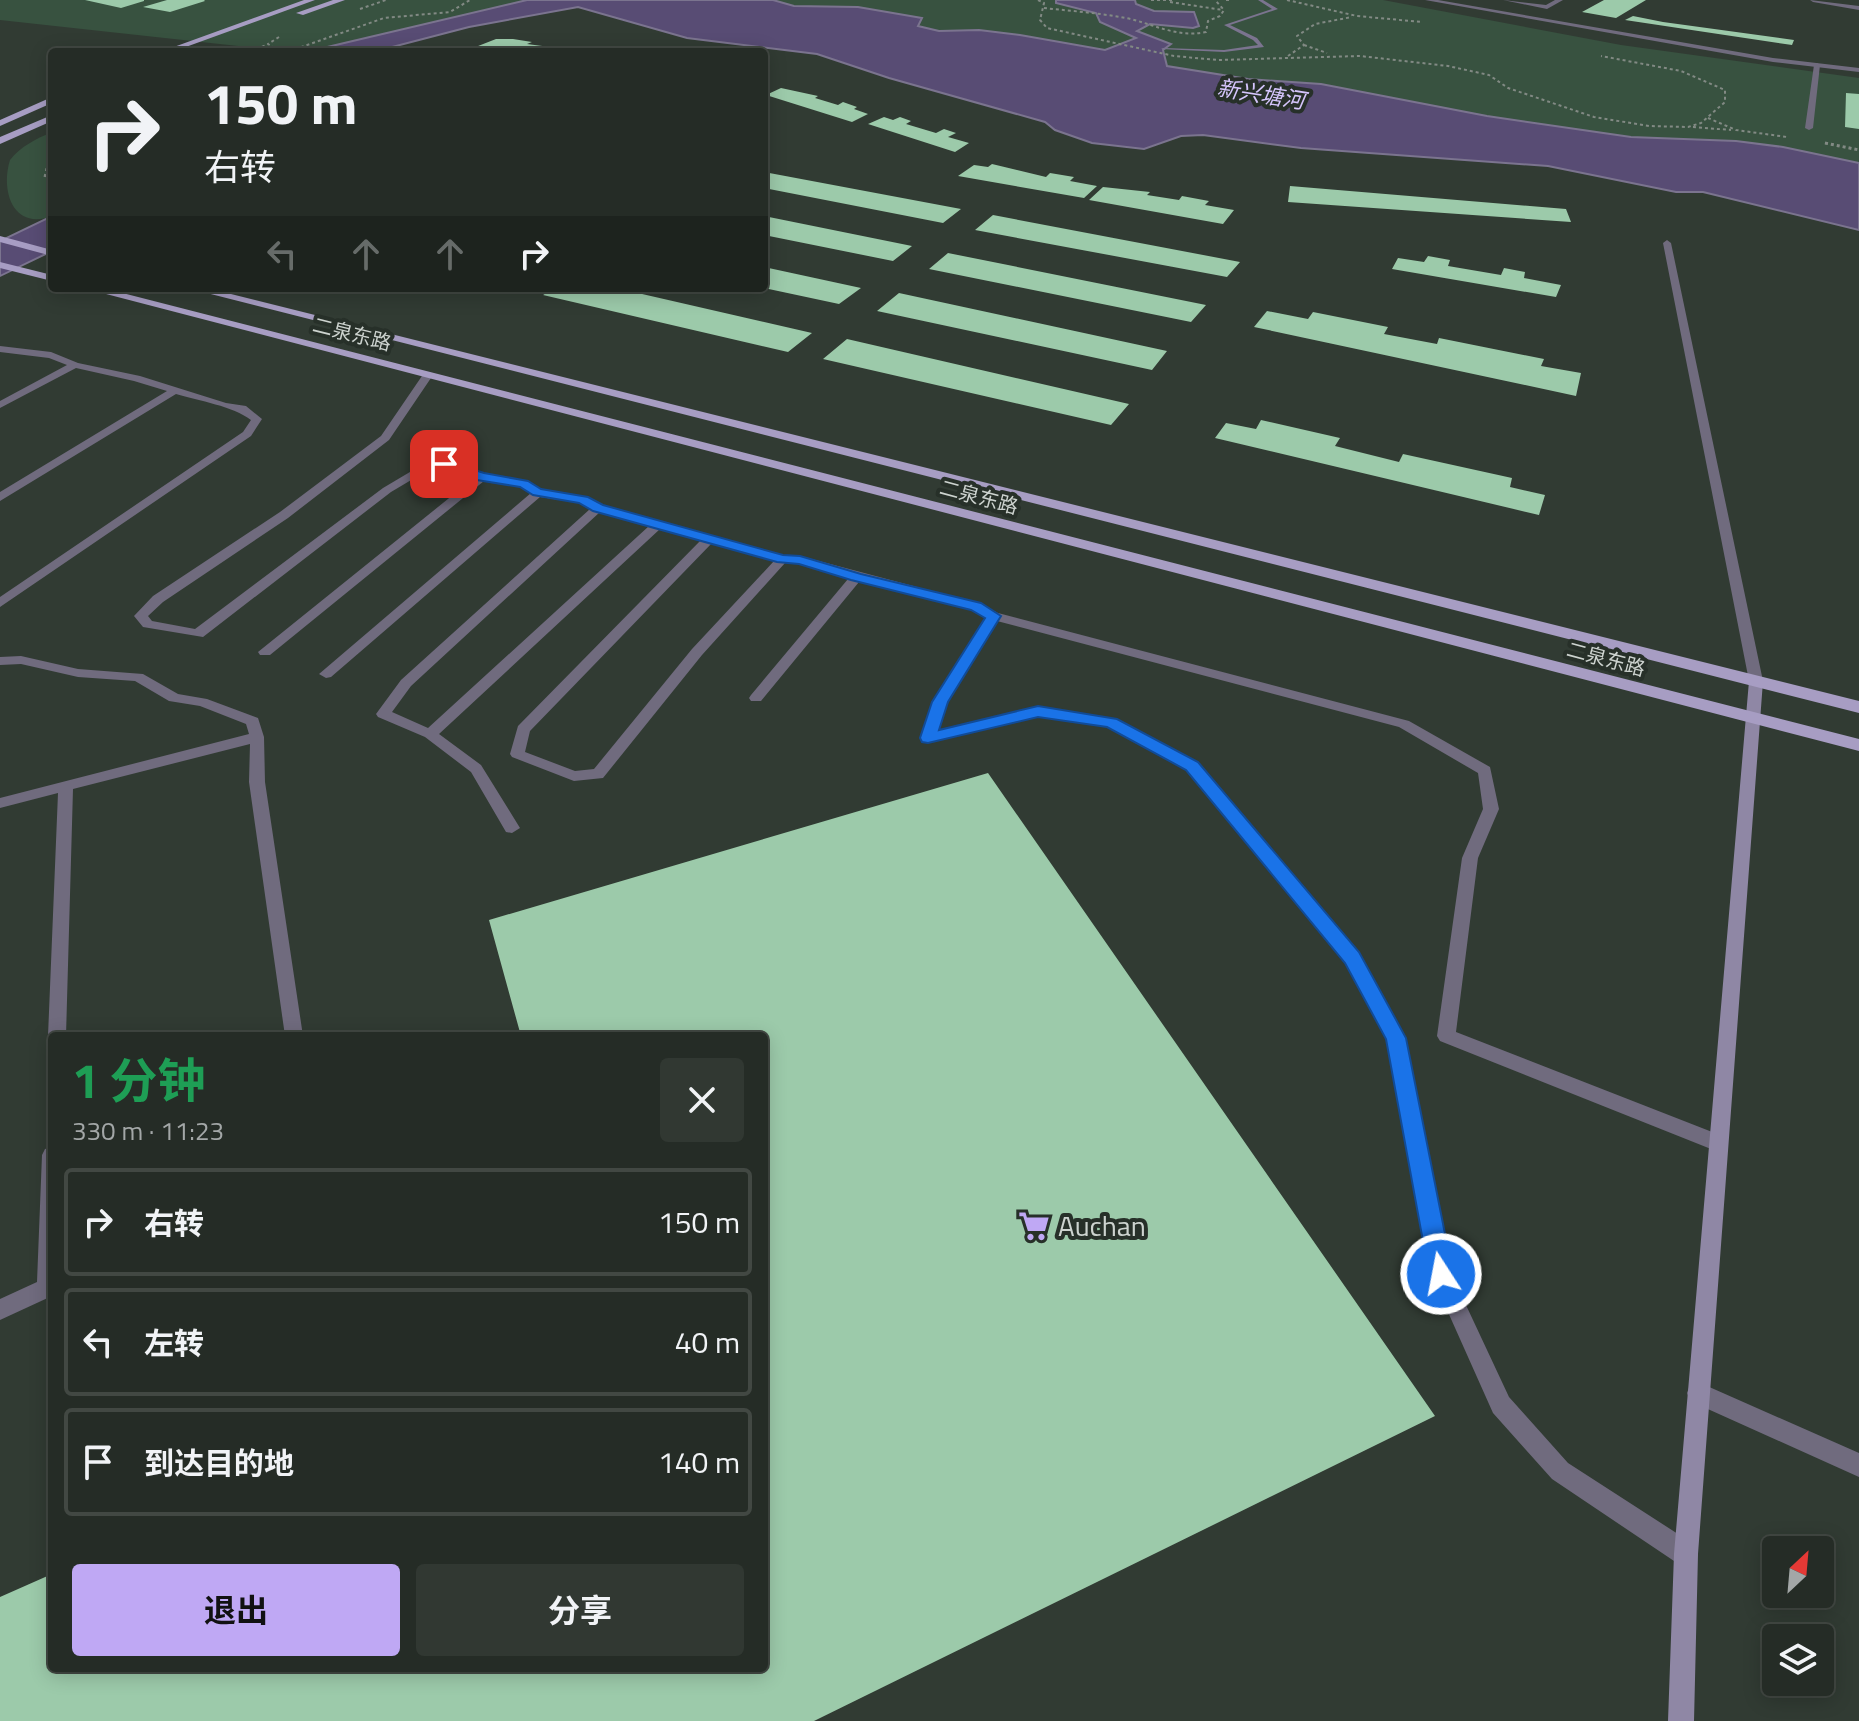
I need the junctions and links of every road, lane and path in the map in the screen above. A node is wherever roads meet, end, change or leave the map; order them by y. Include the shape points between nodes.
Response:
1 (311, 0) edge
2 (341, 0) edge
3 (384, 0) edge
4 (392, 0) edge
5 (470, 0) edge
6 (1038, 0) edge
7 (1151, 0) edge
8 (1215, 0) edge
9 (1287, 0) edge
10 (1428, 0) edge
11 (1506, 0) edge
12 (1560, 0) edge
13 (1813, 0) edge
14 (1172, 1) edge
15 (1044, 8) junction
16 (1859, 8) edge
17 (357, 9) dead end
18 (1321, 9) junction
19 (1224, 10) junction
20 (1357, 16) junction
21 (1333, 19) junction
22 (1431, 23) dead end
23 (282, 36) dead end
24 (268, 44) junction
25 (1304, 45) junction
26 (214, 46) dead end
27 (175, 48) edge
28 (260, 48) edge
29 (275, 48) edge
30 (299, 48) edge
31 (1590, 53) dead end
32 (1336, 55) junction
33 (1287, 57) junction
34 (1817, 65) junction
35 (1859, 70) edge
36 (48, 102) edge
37 (1708, 118) junction
38 (48, 120) edge
39 (0, 123) edge
40 (1688, 127) junction
41 (1809, 128) dead end
42 (1736, 130) junction
43 (1794, 137) dead end
44 (4, 140) edge
45 (1821, 142) dead end
46 (1859, 150) edge
47 (0, 153) edge
48 (48, 164) edge
49 (45, 177) dead end
50 (2, 239) edge
51 (1667, 243) dead end
52 (48, 251) edge
53 (0, 265) edge
54 (48, 277) edge
55 (105, 292) edge
56 (209, 292) edge
57 (0, 349) edge
58 (75, 365) junction
59 (428, 375) junction
60 (174, 391) junction
61 (0, 405) edge
62 (482, 477) junction
63 (538, 493) junction
64 (0, 497) edge
65 (598, 508) junction
66 (658, 524) junction
67 (709, 539) junction
68 (782, 559) junction
69 (856, 577) junction
70 (0, 603) edge
71 (993, 616) junction
72 (265, 652) dead end
73 (0, 661) edge
74 (326, 674) dead end
75 (1756, 681) junction
76 (756, 698) dead end
77 (1859, 707) edge
78 (1751, 718) junction
79 (430, 734) junction
80 (257, 737) junction
81 (1859, 745) edge
82 (66, 785) junction
83 (0, 803) edge
84 (512, 828) dead end
85 (57, 1032) edge
86 (293, 1032) edge
87 (1718, 1143) junction
88 (48, 1287) edge
89 (0, 1310) edge
90 (1698, 1393) junction
91 (1859, 1465) edge
92 (1686, 1554) junction
93 (1681, 1721) edge

1 - 27 main road
2 - 26 main road
3 - 4 path
3 - 17 path
5 - 30 path via 450,12 384,18
6 - 15 path
7 - 14 path
8 - 19 path
9 - 18 path
10 - 34 street
11 - 12 street via 1547,7
13 - 16 street
14 - 19 path
15 - 19 path via 1197,34 1206,32 1208,21
15 - 33 path via 1040,20 1047,28 1102,43 1218,60
18 - 20 path
18 - 21 path
20 - 21 path
20 - 22 path
21 - 25 path via 1303,30 1297,36
23 - 24 path
24 - 28 path
24 - 29 path
25 - 32 path
25 - 33 path
31 - 37 path via 1713,81 1725,90 1725,102
32 - 33 path
32 - 40 path via 1448,66 1489,75 1508,88 1594,117
34 - 35 street
34 - 41 street
36 - 39 main road
37 - 40 path
37 - 42 path
38 - 44 main road
40 - 42 path
42 - 43 path
44 - 47 main road
45 - 46 path
48 - 49 path
50 - 52 main road
51 - 75 street
53 - 54 main road
55 - 59 main road, 二泉东路
56 - 75 main road, 二泉东路
57 - 58 street via 51,355
58 - 60 street
58 - 61 street
59 - 62 street via 385,438 141,616 148,624 198,634 419,471 444,464
59 - 78 main road, 二泉东路
60 - 64 street
60 - 70 street via 242,408 257,419 247,434
62 - 63 street via 524,484
62 - 72 street
63 - 65 street via 583,500
63 - 74 street
65 - 66 street
65 - 79 street via 406,683 383,714
66 - 67 street
66 - 79 street
67 - 68 street
67 - 68 street via 523,729 517,754 574,776 598,774 697,652
68 - 69 street
69 - 71 street via 976,607
69 - 76 street
71 - 87 street via 1404,724 1485,771 1491,809 1470,858 1446,1036
71 - 92 street via 940,702 928,738 1038,712 1111,722 1192,766 1352,958 1396,1038 1441,1274 1501,1405 1560,1471
73 - 80 street via 138,677 174,698 253,721
75 - 77 main road, 二泉东路
75 - 78 street
78 - 81 main road, 二泉东路
78 - 87 street
79 - 84 street via 476,769
80 - 82 street
80 - 86 street via 257,782
82 - 83 street
82 - 85 street
87 - 90 street
88 - 89 street
90 - 91 street
90 - 92 street
92 - 93 street

